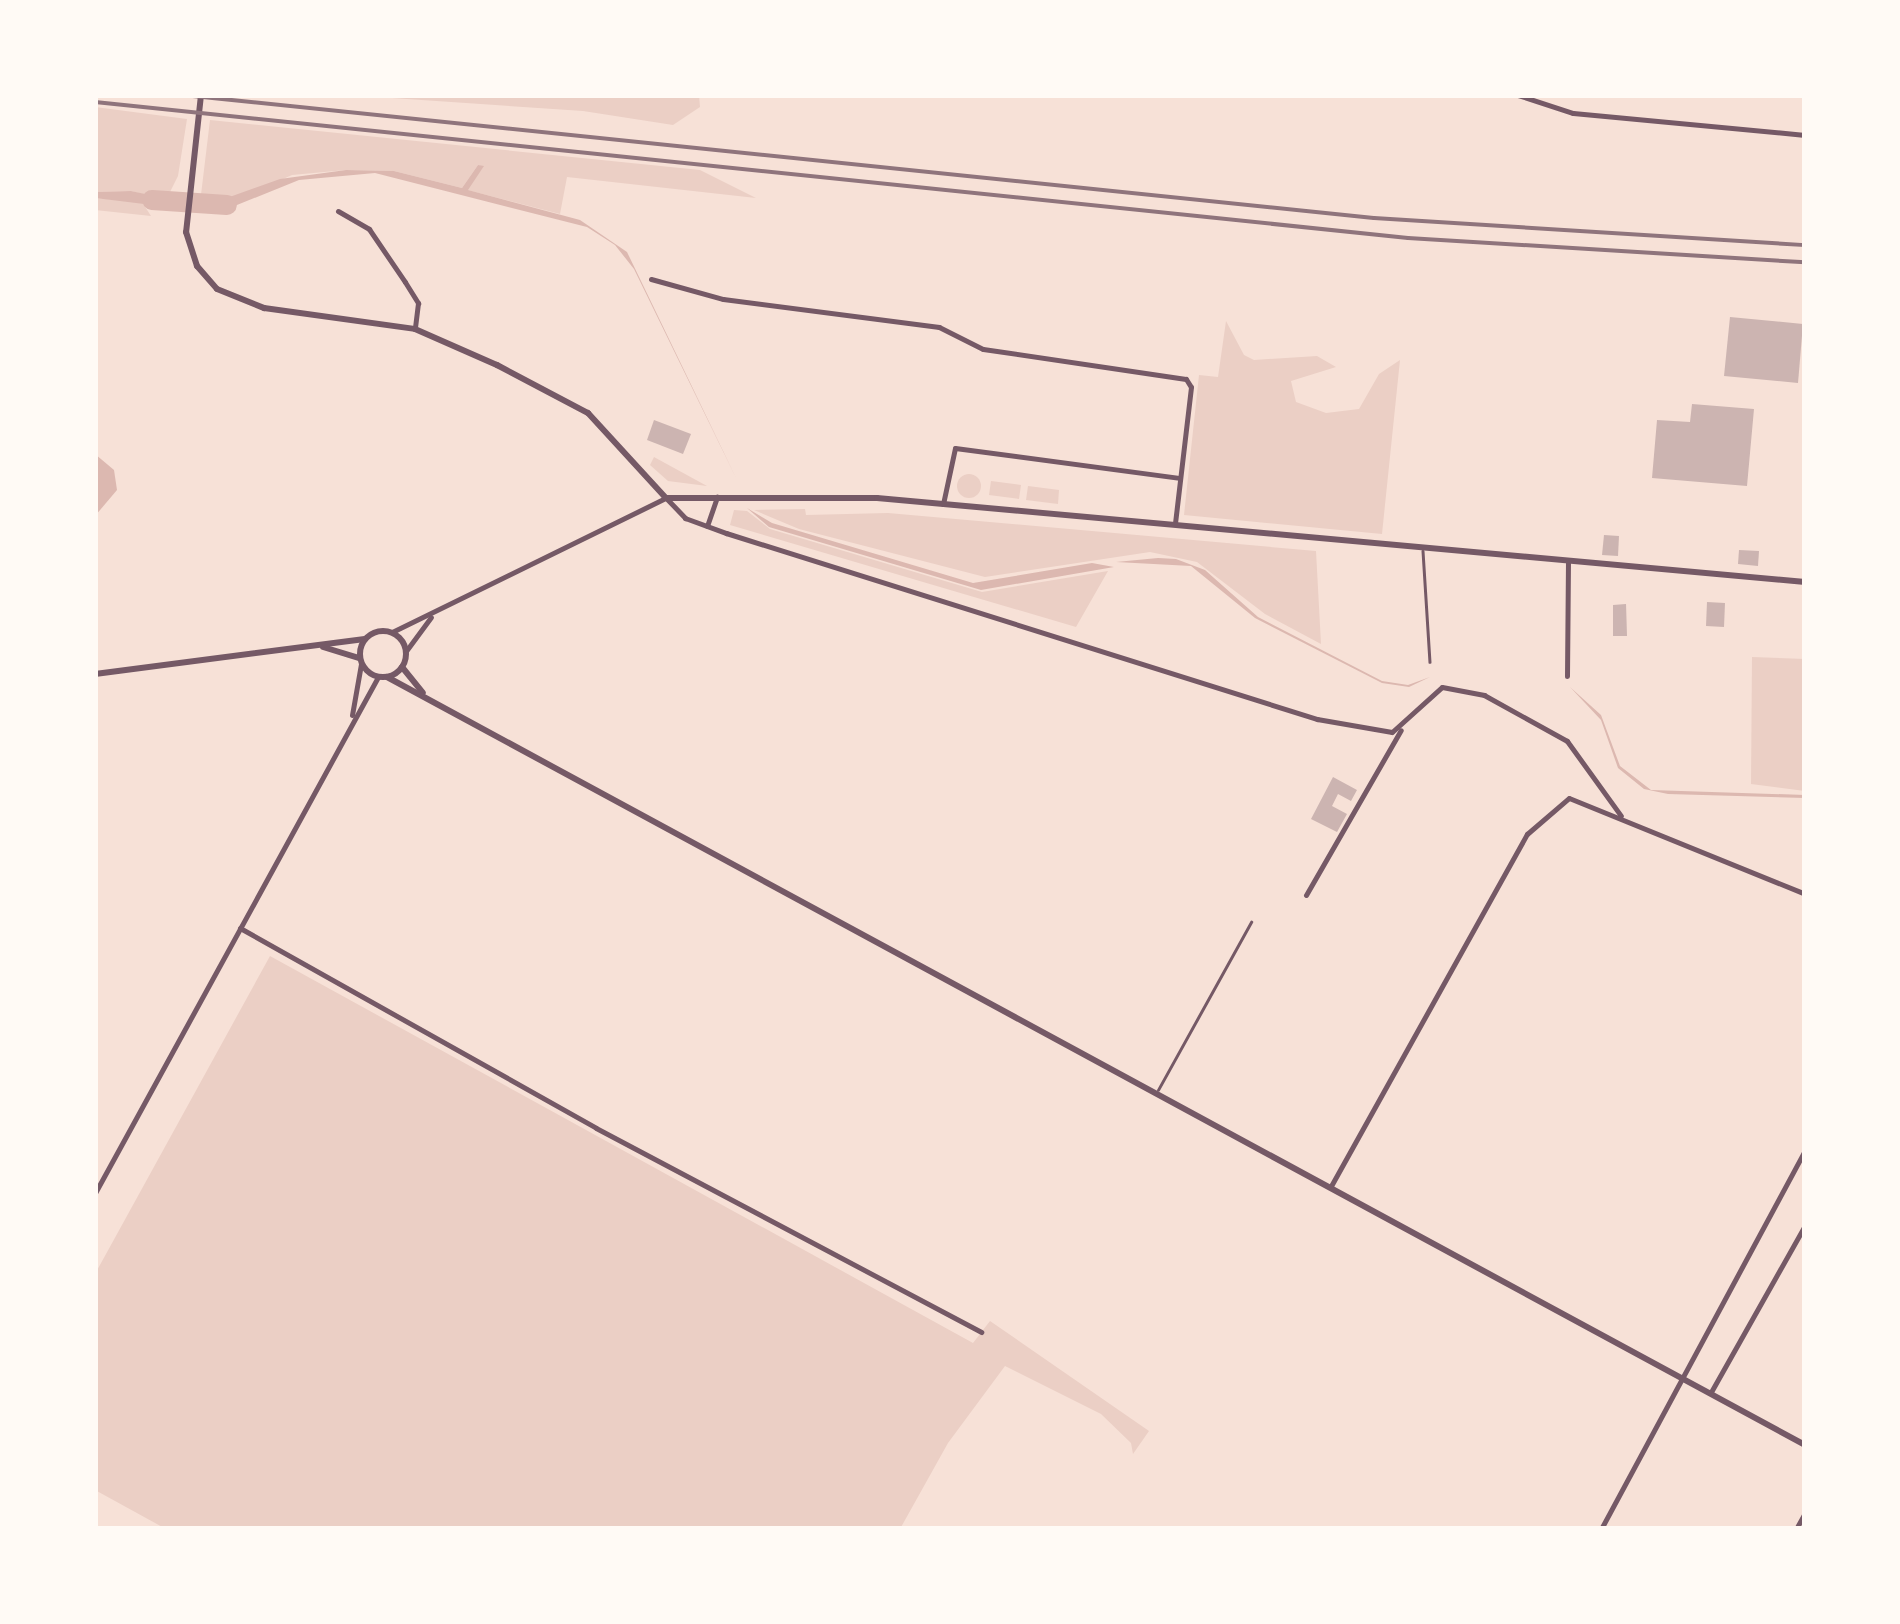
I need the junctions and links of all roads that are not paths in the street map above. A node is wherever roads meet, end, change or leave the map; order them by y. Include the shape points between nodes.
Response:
1 (201, 95) edge
2 (1518, 95) edge
3 (1805, 135) edge
4 (338, 211) dead end
5 (652, 279) dead end
6 (416, 329) junction
7 (1180, 478) junction
8 (716, 497) junction
9 (666, 498) junction
10 (943, 504) junction
11 (1175, 524) junction
12 (707, 526) junction
13 (1423, 550) junction
14 (1568, 562) junction
15 (1805, 582) edge
16 (433, 615) junction
17 (392, 632) junction
18 (365, 639) junction
19 (317, 646) junction
20 (406, 651) junction
21 (360, 661) junction
22 (1430, 662) dead end
23 (402, 667) junction
24 (95, 674) edge
25 (1567, 676) dead end
26 (382, 677) junction
27 (427, 698) junction
28 (350, 723) junction
29 (1403, 728) junction
30 (1621, 816) junction
31 (1805, 894) edge
32 (1306, 895) dead end
33 (1252, 922) dead end
34 (240, 928) junction
35 (1157, 1091) junction
36 (1805, 1150) edge
37 (1331, 1186) junction
38 (95, 1193) edge
39 (1805, 1225) edge
40 (981, 1332) dead end
41 (1682, 1376) junction
42 (1711, 1392) junction
43 (1805, 1445) edge
44 (1805, 1514) edge
45 (1600, 1529) edge
46 (1796, 1529) edge

1 - 6 street via 186,223 198,268 236,301
2 - 3 street via 1573,112
4 - 6 street via 364,223 406,282 418,303
5 - 7 street via 723,300 926,324 983,349 1186,379 1191,387
6 - 9 street via 588,412
7 - 10 street via 955,448
7 - 11 street
8 - 9 street
8 - 10 street
8 - 12 street
9 - 12 street via 682,516
9 - 16 street
10 - 11 street
11 - 13 street
12 - 29 street via 1317,719
13 - 14 street
13 - 22 lane
14 - 15 street
14 - 25 street
16 - 17 street
16 - 20 street
17 - 18 street
17 - 20 street
18 - 19 street
18 - 21 street
19 - 21 street
19 - 24 street
20 - 23 street
21 - 26 street
21 - 28 street
23 - 26 street
23 - 27 street
26 - 27 street
26 - 28 street
27 - 35 street
28 - 34 street
29 - 30 street via 1442,687 1484,695 1567,740
29 - 32 street
30 - 31 street
30 - 37 street via 1573,796 1528,834
33 - 35 lane
34 - 38 street
34 - 40 street via 596,1128
35 - 37 street
36 - 41 street
37 - 41 street
39 - 42 street
41 - 42 street
41 - 45 street
42 - 43 street
44 - 46 street

